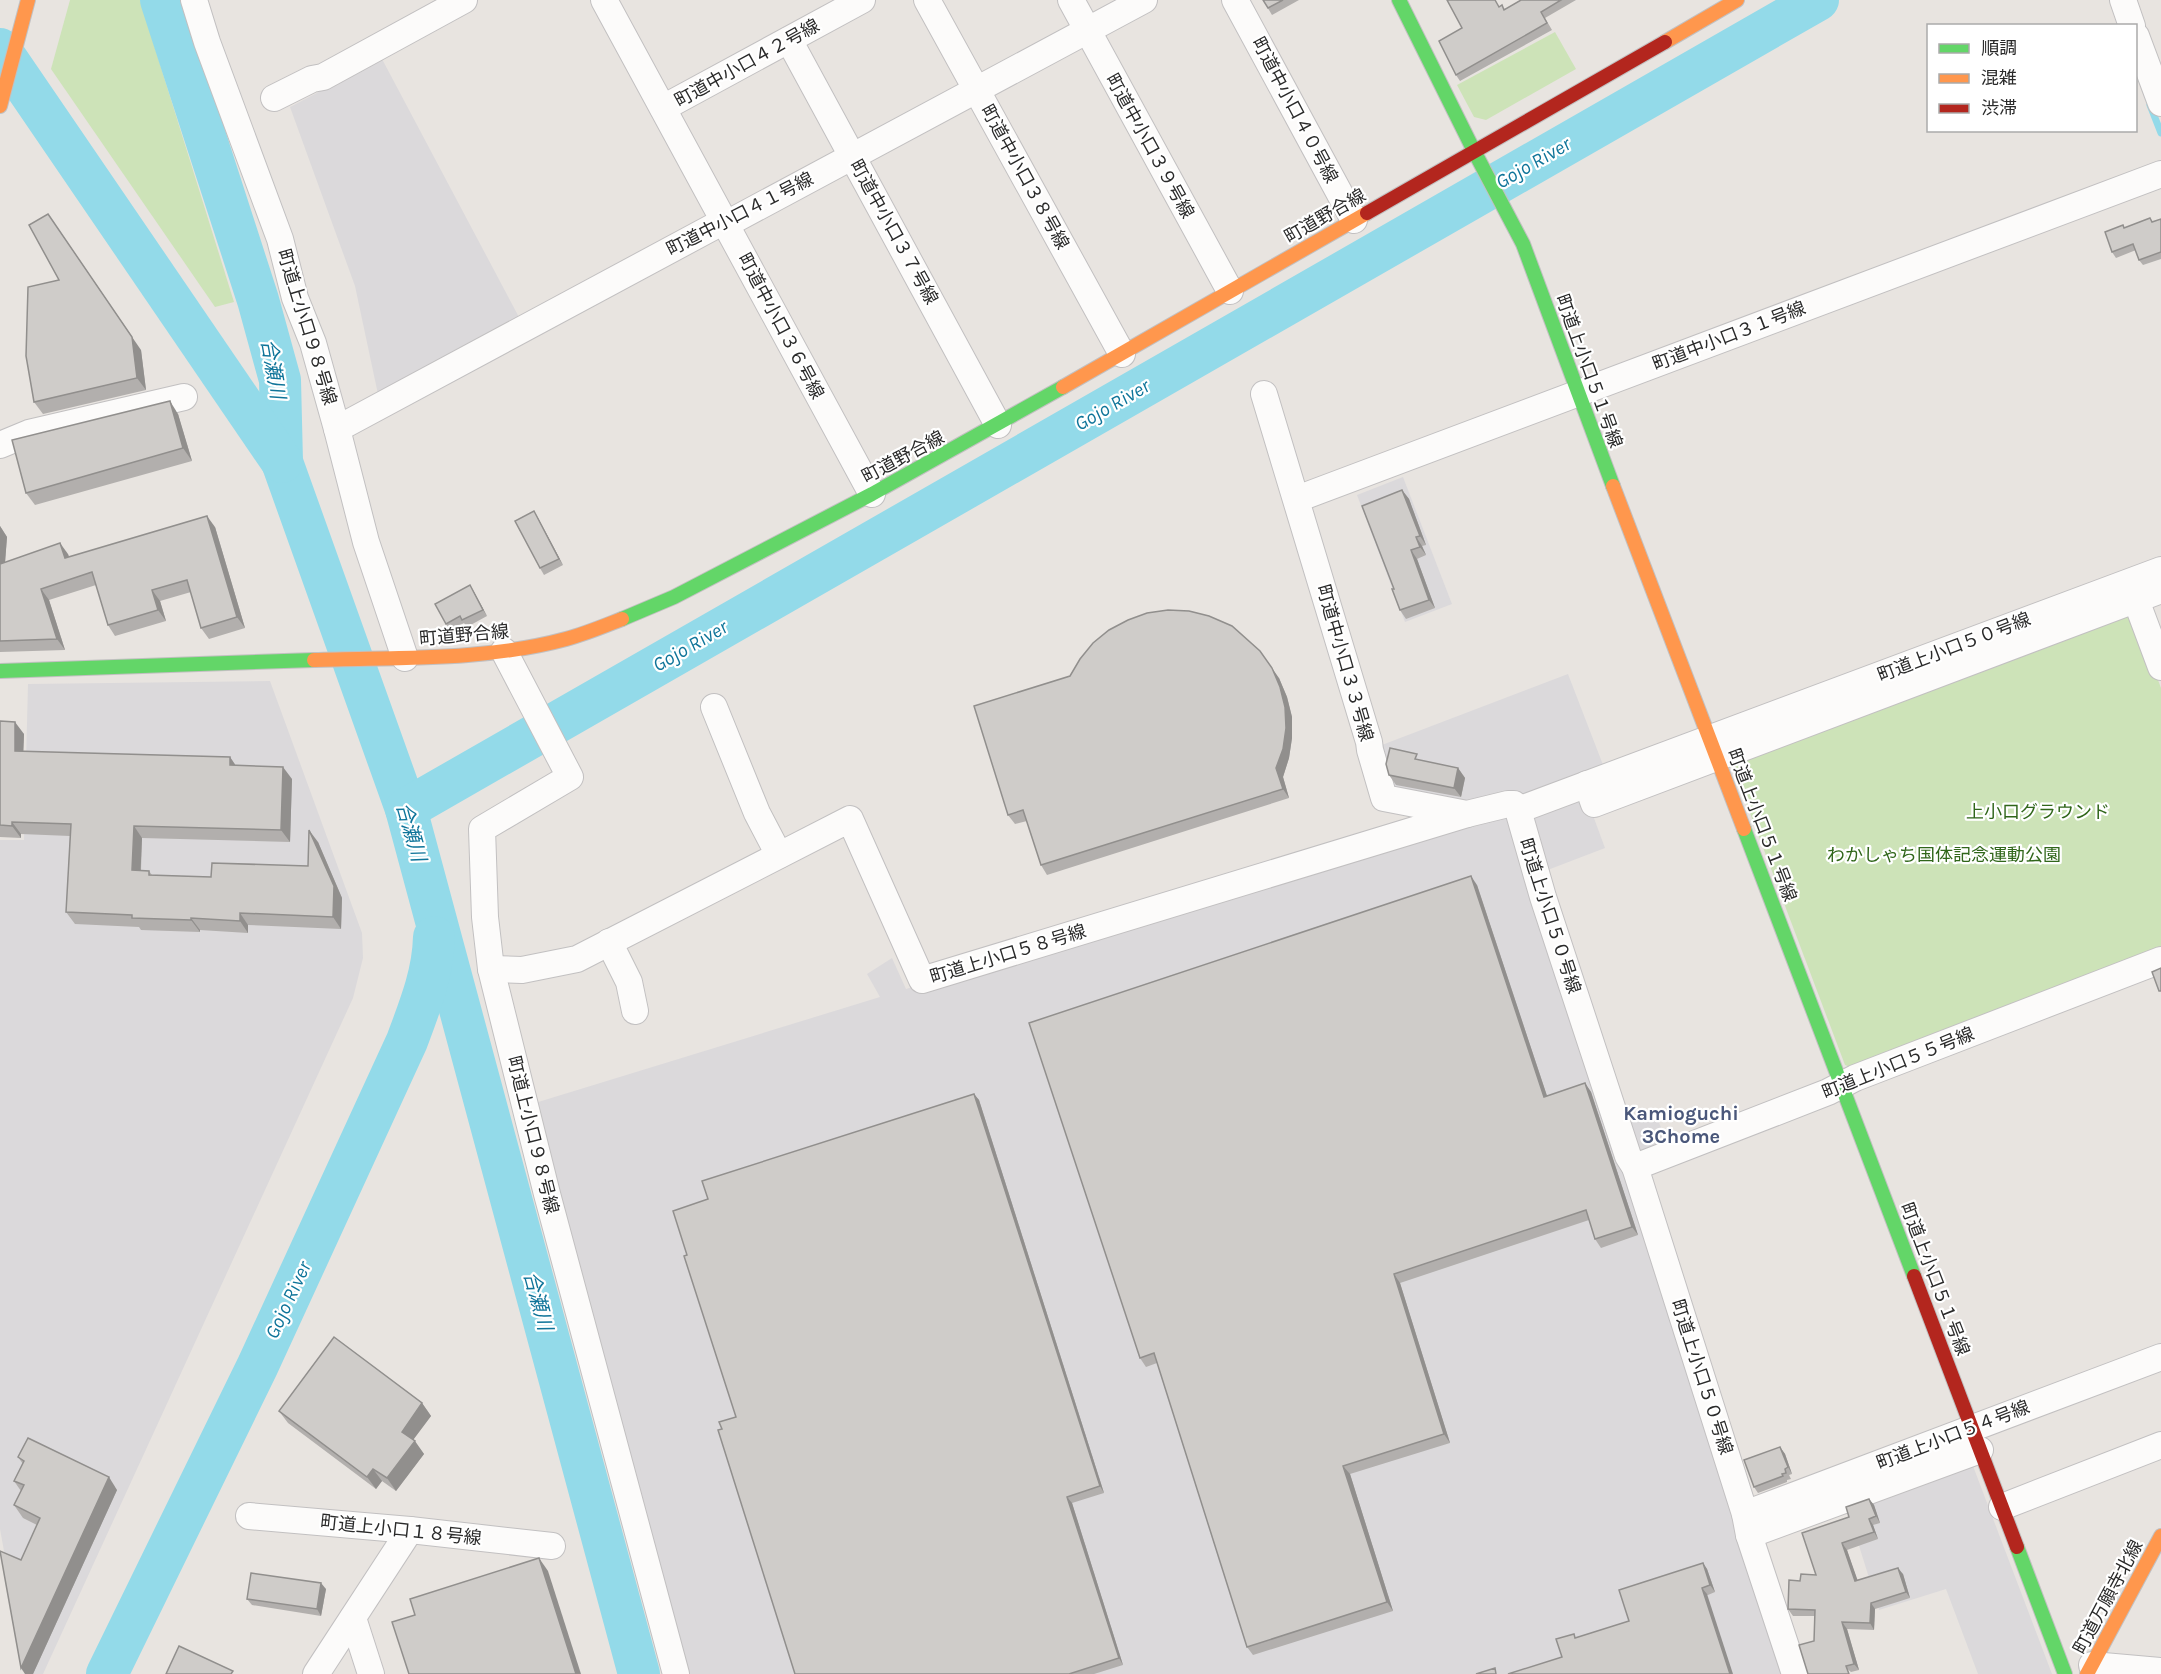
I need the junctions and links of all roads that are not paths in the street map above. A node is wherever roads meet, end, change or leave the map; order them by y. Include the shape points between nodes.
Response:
1 (28, 0) edge
2 (194, 0) edge
3 (464, 0) edge
4 (604, 0) edge
5 (862, 0) edge
6 (927, 0) edge
7 (1071, 0) edge
8 (1144, 0) edge
9 (1235, 0) edge
10 (1737, 0) edge
11 (2122, 0) edge
12 (1407, 3) edge
13 (2131, 24) edge
14 (1088, 30) junction
15 (2137, 39) edge
16 (789, 40) junction
17 (977, 90) junction
18 (274, 98) dead end
19 (2161, 104) edge
20 (0, 106) edge
21 (663, 108) junction
22 (853, 156) junction
23 (1476, 156) junction
24 (2161, 174) edge
25 (1354, 220) junction
26 (724, 221) junction
27 (1230, 291) junction
28 (1122, 354) junction
29 (1578, 393) junction
30 (1264, 394) dead end
31 (184, 397) dead end
32 (998, 425) junction
33 (337, 429) junction
34 (0, 445) edge
35 (872, 494) junction
36 (1297, 499) junction
37 (2161, 570) edge
38 (2134, 590) junction
39 (2161, 591) edge
40 (504, 651) junction
41 (402, 658) junction
42 (2161, 667) edge
43 (0, 671) edge
44 (714, 707) dead end
45 (1713, 749) junction
46 (1518, 810) junction
47 (1467, 814) junction
48 (778, 855) junction
49 (609, 942) junction
50 (2161, 960) edge
51 (491, 969) junction
52 (635, 1011) dead end
53 (1842, 1084) junction
54 (1635, 1167) junction
55 (2161, 1357) edge
56 (1976, 1439) junction
57 (2161, 1445) edge
58 (2002, 1507) junction
59 (249, 1516) dead end
60 (1747, 1524) junction
61 (410, 1530) junction
62 (2161, 1536) edge
63 (552, 1546) dead end
64 (353, 1618) junction
65 (2090, 1670) edge
66 (2161, 1671) edge
67 (316, 1674) edge
68 (370, 1674) edge
69 (676, 1674) edge
70 (1795, 1674) edge
71 (2065, 1674) edge

1 - 20 main road
2 - 33 street, 町道上小口９８号線 via 280,239
3 - 18 street via 323,77
4 - 21 street, 町道中小口３６号線
5 - 16 street, 町道中小口４２号線
6 - 17 street, 町道中小口３８号線
7 - 14 street, 町道中小口３９号線
8 - 14 street, 町道中小口４１号線
9 - 25 street, 町道中小口４０号線
10 - 23 main road, 町道野合線
11 - 13 street
12 - 23 main road, 町道上小口５１号線
14 - 17 street, 町道中小口４１号線
14 - 27 street, 町道中小口３９号線
15 - 19 street
16 - 21 street, 町道中小口４２号線
16 - 22 street, 町道中小口３７号線
17 - 22 street, 町道中小口４１号線
17 - 28 street, 町道中小口３８号線
21 - 26 street, 町道中小口３６号線
22 - 26 street, 町道中小口４１号線 via 732,221
22 - 32 street, 町道中小口３７号線
23 - 25 main road, 町道野合線
23 - 29 main road, 町道上小口５１号線 via 1523,244
24 - 29 street, 町道中小口３１号線
25 - 27 main road, 町道野合線
26 - 33 street, 町道中小口４１号線
26 - 35 street, 町道中小口３６号線
27 - 28 main road, 町道野合線
28 - 32 main road, 町道野合線
29 - 36 street, 町道中小口３１号線
29 - 45 main road, 町道上小口５１号線
30 - 36 street, 町道中小口３３号線
31 - 34 street via 29,433
32 - 35 main road, 町道野合線
33 - 41 street, 町道上小口９８号線
35 - 40 main road, 町道野合線 via 639,613 566,639
36 - 47 street, 町道中小口３３号線 via 1384,798
37 - 38 street
38 - 39 street
38 - 42 street
38 - 45 street
40 - 41 main road, 町道野合線
40 - 51 street, 町道上小口９８号線 via 570,777 482,829 484,917
41 - 43 main road, 町道野合線
44 - 48 street
45 - 46 street via 1594,804 1587,784
45 - 53 main road, 町道上小口５１号線
46 - 47 street, 町道中小口３３号線 via 1514,804 1508,804
46 - 54 street, 町道上小口５０号線 via 1628,1156
47 - 48 street, 町道上小口５８号線 via 922,980 850,819
48 - 49 street, 町道上小口５８号線
49 - 51 street, 町道上小口５８号線 via 577,959 522,970
49 - 52 street via 629,982
50 - 53 street, 町道上小口５５号線
51 - 69 street, 町道上小口９８号線
53 - 54 street, 町道上小口５５号線
53 - 56 main road, 町道上小口５１号線
54 - 60 street, 町道上小口５０号線
55 - 56 street, 町道上小口５４号線
56 - 58 main road, 町道上小口５１号線
56 - 60 street, 町道上小口５４号線
57 - 58 street
58 - 71 main road, 町道上小口５１号線
59 - 61 street, 町道上小口１８号線
60 - 70 street, 町道上小口５０号線
61 - 63 street, 町道上小口１８号線
61 - 64 street
62 - 65 main road, 町道万願寺北線
64 - 67 street
64 - 68 street
65 - 66 street

